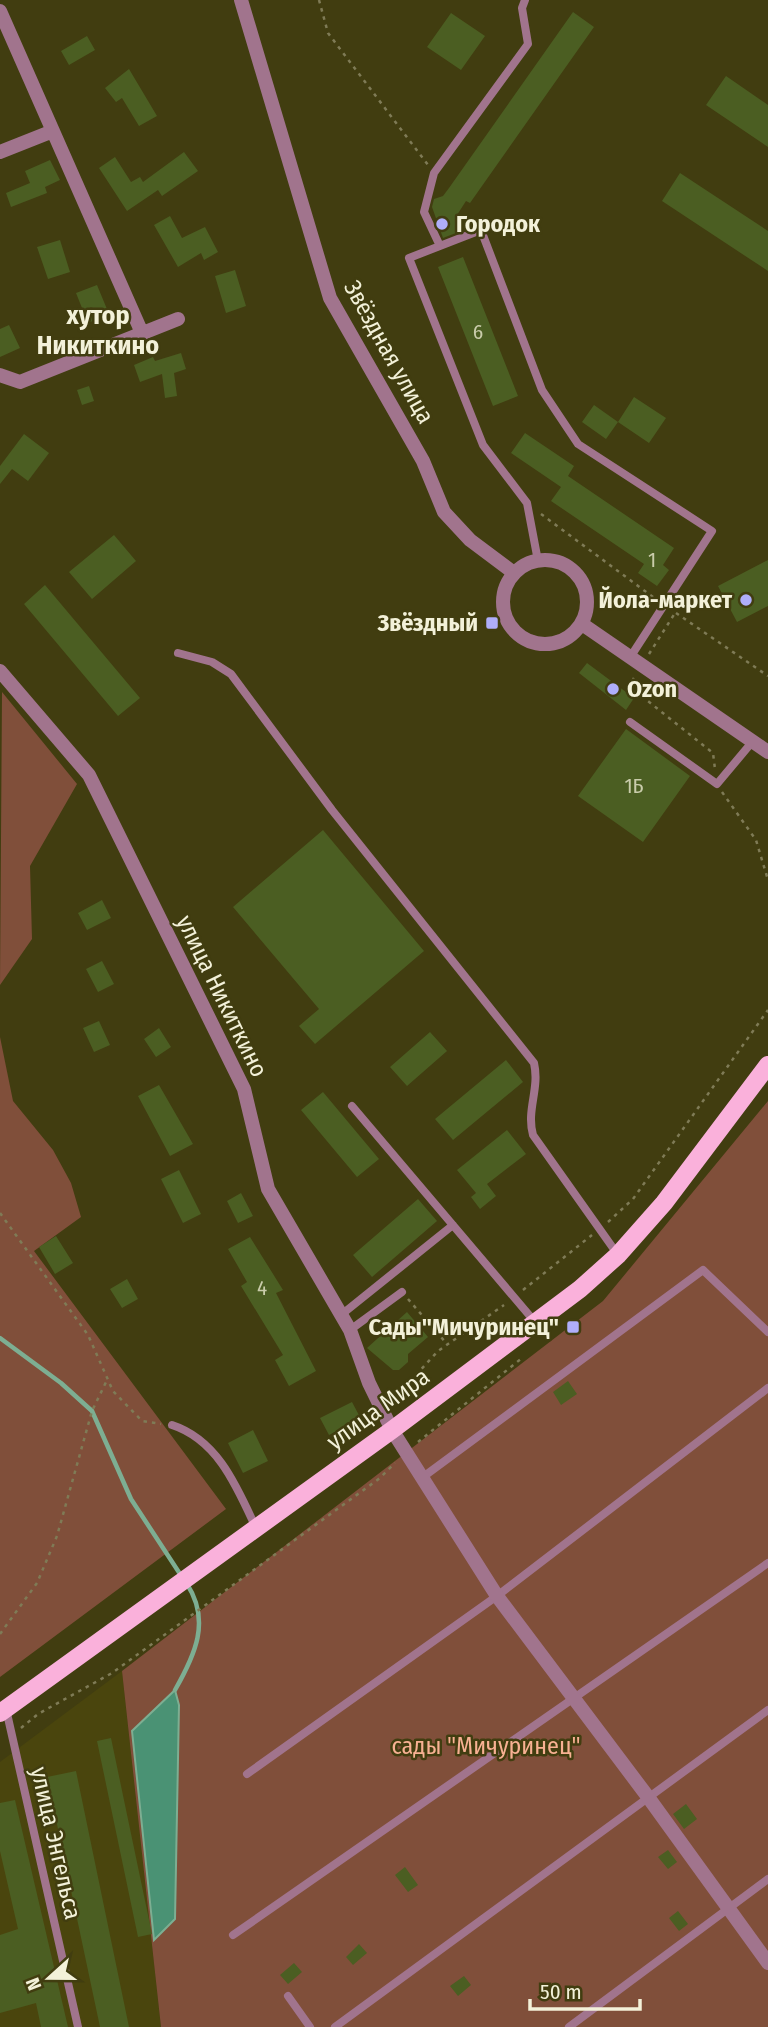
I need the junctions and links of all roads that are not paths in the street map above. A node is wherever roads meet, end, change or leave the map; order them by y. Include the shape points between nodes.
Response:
1 (241, 0) edge
2 (525, 0) edge
3 (0, 11) edge
4 (53, 131) junction
5 (0, 152) edge
6 (440, 246) junction
7 (178, 319) dead end
8 (142, 333) junction
9 (0, 376) edge
10 (538, 561) junction
11 (514, 573) junction
12 (582, 624) junction
13 (178, 653) dead end
14 (637, 661) junction
15 (0, 671) edge
16 (631, 722) dead end
17 (753, 741) junction
18 (768, 752) edge
19 (768, 1065) edge
20 (352, 1105) dead end
21 (453, 1225) junction
22 (618, 1255) junction
23 (402, 1292) road end
24 (341, 1315) junction
25 (536, 1322) junction
26 (350, 1330) junction
27 (768, 1332) edge
28 (768, 1388) edge
29 (173, 1425) road end
30 (392, 1430) junction
31 (423, 1478) junction
32 (256, 1528) junction
33 (768, 1563) edge
34 (497, 1596) junction
35 (573, 1698) junction
36 (768, 1710) edge
37 (3, 1711) edge
38 (247, 1774) dead end
39 (648, 1797) junction
40 (768, 1879) edge
41 (727, 1907) junction
42 (233, 1935) dead end
43 (768, 1963) edge
44 (288, 1996) dead end
45 (78, 2027) edge
46 (310, 2027) edge
47 (335, 2027) edge
48 (569, 2027) edge

1 - 11 street, Звёздная улица via 330,298 423,461 444,512 470,540
2 - 6 lane via 522,8 528,44 435,173 424,212
3 - 4 street
4 - 5 street
4 - 8 street
6 - 10 lane via 409,258 483,445 527,503
6 - 14 lane via 481,230 542,390 578,444 712,531 664,605
7 - 8 street
8 - 9 street via 20,382
10 - 11 street
10 - 12 street via 562,564 578,577 586,594
11 - 12 street via 502,604 505,618 525,639 551,643
12 - 14 street
13 - 22 lane via 212,662 231,674 332,810 534,1063 538,1080 528,1119 533,1135
14 - 17 street
15 - 24 street, улица Никиткино via 89,775 244,1089 268,1189
16 - 17 lane via 717,784
17 - 18 street
19 - 22 main road, улица Мира via 664,1203
20 - 21 lane
21 - 24 lane
21 - 25 lane
22 - 25 main road, улица Мира
23 - 26 lane
24 - 26 street, улица Никиткино
25 - 30 main road, улица Мира
26 - 30 street, улица Никиткино
27 - 31 lane via 703,1270
28 - 34 lane
29 - 32 lane via 211,1447
30 - 31 street, улица Никиткино
30 - 32 main road, улица Мира
31 - 34 street, улица Никиткино
32 - 37 main road, улица Мира
33 - 35 lane
34 - 35 street, улица Никиткино
34 - 38 lane
35 - 39 street, улица Никиткино
35 - 42 lane
36 - 39 lane
37 - 45 lane, улица Энгельса
39 - 41 street, улица Никиткино
39 - 47 lane
40 - 41 lane
41 - 43 street, улица Никиткино
41 - 48 lane
44 - 46 lane

